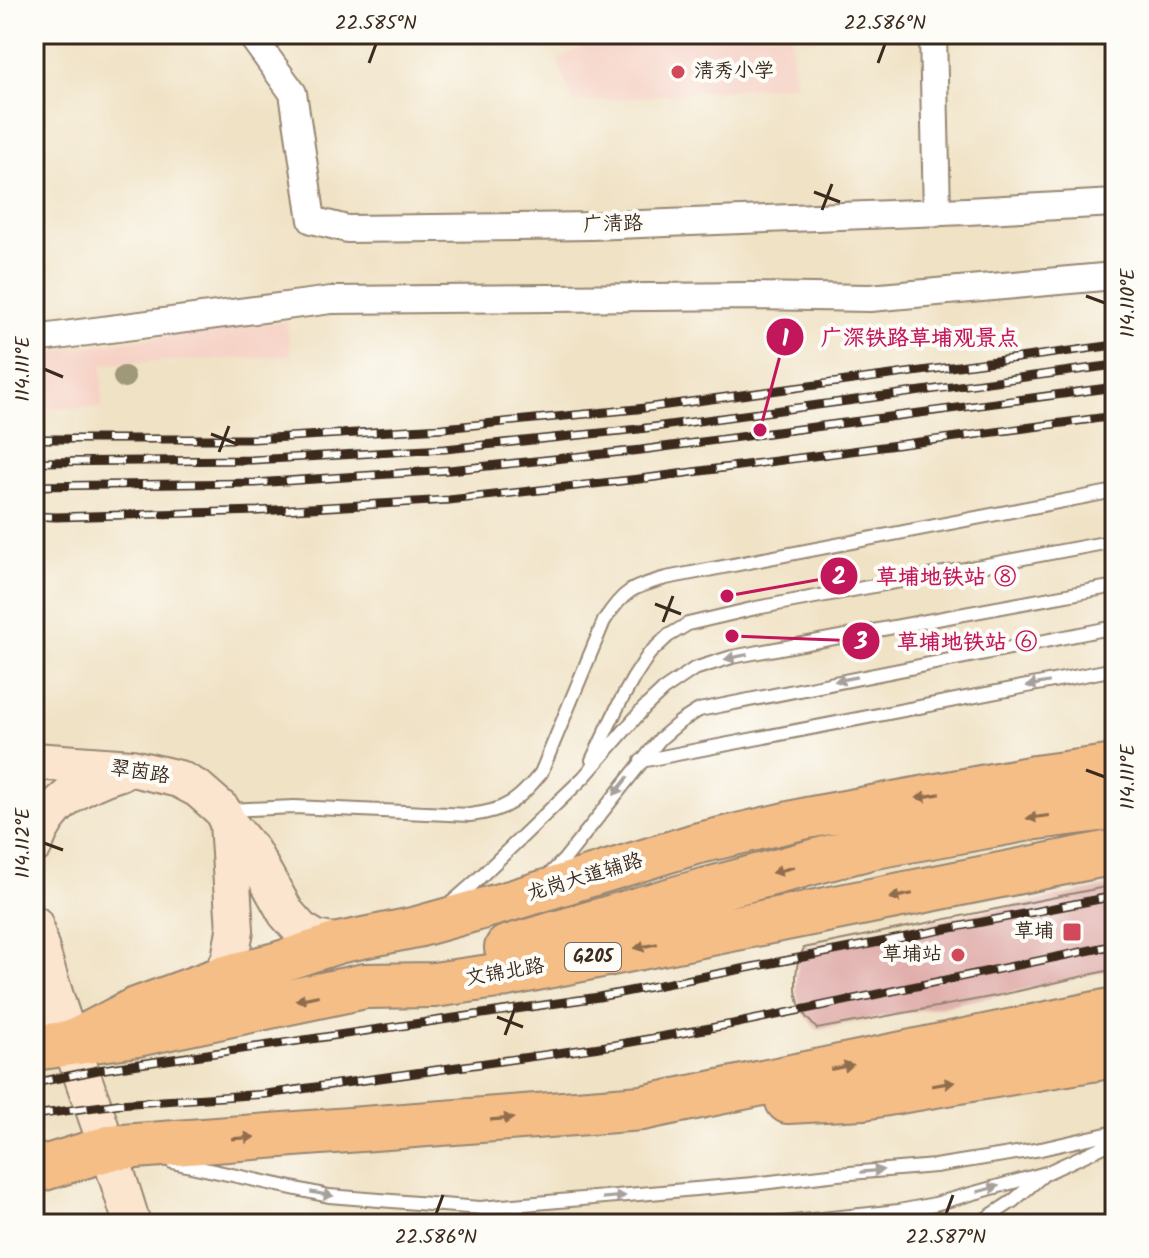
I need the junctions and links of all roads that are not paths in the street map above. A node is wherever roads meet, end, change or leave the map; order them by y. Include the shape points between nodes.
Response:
1 (250, 34) edge
2 (933, 34) edge
3 (1115, 203) edge
4 (937, 213) junction
5 (1103, 277) dead end
6 (34, 339) edge
7 (1115, 491) edge
8 (1115, 541) edge
9 (1115, 586) edge
10 (1115, 627) edge
11 (1115, 669) edge
12 (34, 761) edge
13 (641, 761) junction
14 (1115, 765) edge
15 (132, 768) junction
16 (584, 777) junction
17 (1115, 807) edge
18 (225, 817) junction
19 (34, 845) edge
20 (1115, 852) edge
21 (1115, 863) edge
22 (968, 883) junction
23 (510, 901) junction
24 (34, 924) edge
25 (417, 927) junction
26 (338, 943) junction
27 (221, 977) junction
28 (365, 986) junction
29 (1115, 998) edge
30 (1115, 1010) edge
31 (1026, 1029) junction
32 (52, 1045) edge
33 (1115, 1055) edge
34 (642, 1108) junction
35 (1115, 1132) edge
36 (1115, 1141) edge
37 (109, 1148) junction
38 (34, 1171) edge
39 (1046, 1173) junction
40 (480, 1208) junction
41 (132, 1224) edge
42 (492, 1224) edge
43 (509, 1224) edge
44 (773, 1224) edge
45 (978, 1224) edge

1 - 4 street, 广清路 via 293,93 312,220 347,229 540,228
2 - 4 street
3 - 4 street, 广清路
5 - 6 street via 870,298 331,300
7 - 18 lane via 679,575 627,592 604,621 541,773 524,793 491,813 294,807
8 - 16 lane via 688,624 649,654
9 -> 16 lane via 707,664 679,678 644,708
10 -> 13 lane via 699,710 670,730
11 -> 13 lane
12 - 15 street, 翠茵路
13 -> 23 lane via 564,860
14 -> 23 main road, 龙岗大道辅路 via 807,818 695,844
15 - 18 street, 翠茵路 via 198,789
15 - 19 street via 70,794 47,818
16 - 25 lane via 454,901
17 -> 28 highway via 870,847
18 - 26 street, 翠茵路 via 301,930
18 - 27 street via 235,943
20 - 22 highway, 文锦北路 / G205
21 - 22 highway
22 -> 28 highway, 文锦北路 / G205 via 497,976 434,985
23 - 25 main road, 龙岗大道辅路
24 - 32 street via 49,983
25 - 26 main road, 龙岗大道辅路
26 - 27 main road, 龙岗大道辅路
27 - 32 main road, 龙岗大道辅路
28 -> 32 highway, 文锦北路 / G205 via 137,1034
29 - 31 highway
30 - 31 highway
34 -> 31 highway
32 - 37 street
34 -> 33 highway via 863,1097
37 -> 34 highway
40 -> 35 lane via 935,1166
36 - 39 lane
37 - 38 highway
37 -> 40 lane via 329,1196
37 - 41 street
44 -> 39 lane via 899,1211
39 - 45 lane
40 - 42 lane
40 - 43 lane

